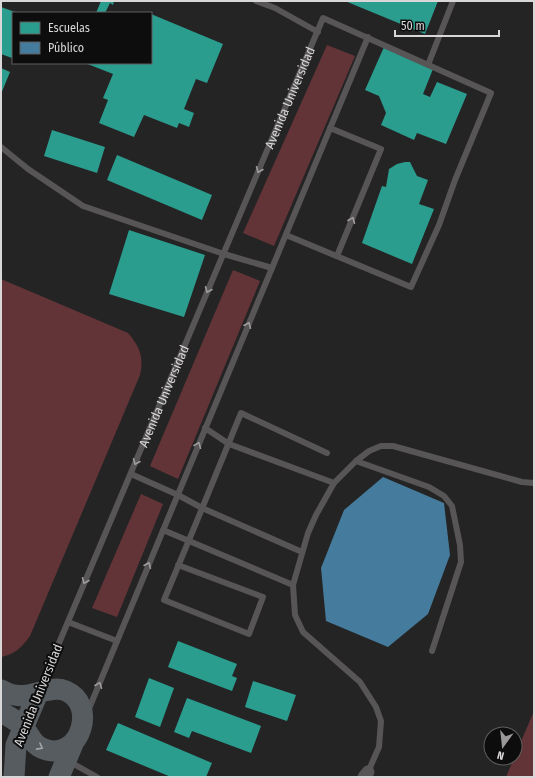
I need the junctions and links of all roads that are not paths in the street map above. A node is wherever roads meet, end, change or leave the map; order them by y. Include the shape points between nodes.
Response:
1 (256, 1) edge
2 (453, 1) edge
3 (318, 32) junction
4 (368, 37) junction
5 (428, 64) junction
6 (330, 128) junction
7 (1, 147) edge
8 (286, 235) junction
9 (224, 254) junction
10 (337, 256) junction
11 (272, 268) junction
12 (205, 428) junction
13 (229, 444) junction
14 (327, 453) dead end
15 (356, 461) junction
16 (131, 474) junction
17 (334, 483) junction
18 (534, 483) edge
19 (178, 495) junction
20 (202, 508) junction
21 (163, 530) junction
22 (188, 541) junction
23 (302, 552) junction
24 (178, 565) junction
25 (293, 585) junction
26 (68, 622) junction
27 (117, 641) junction
28 (432, 651) dead end
29 (1, 690) edge
30 (38, 693) junction
31 (1, 712) edge
32 (84, 722) junction
33 (24, 727) junction
34 (66, 760) edge
35 (366, 775) edge
36 (14, 777) edge
37 (97, 777) edge

1 - 3 lane via 275,8
2 - 5 lane
3 - 4 lane, Avenida Universidad via 323,18
3 -> 9 lane, Avenida Universidad
4 - 5 lane
4 - 6 lane
5 - 10 lane via 491,93 411,287
6 - 8 lane
10 -> 6 lane via 381,149
7 - 9 lane via 28,169 83,206
8 - 10 lane
8 - 11 lane
9 - 11 lane
9 -> 16 lane, Avenida Universidad
12 -> 11 lane
12 - 13 lane
19 -> 12 lane
13 - 14 lane via 241,413
13 - 17 lane
13 - 20 lane
15 - 17 lane
15 - 18 lane via 381,446 393,446 522,482
15 - 28 lane via 429,487 444,496 452,506 461,562
16 - 19 lane
16 -> 26 lane, Avenida Universidad
17 - 23 lane via 316,515
19 - 20 lane
19 - 21 lane
20 - 22 lane
20 - 23 lane
21 - 22 lane
27 -> 21 lane
22 - 24 lane
22 - 25 lane
23 - 25 lane
24 - 24 lane via 263,598 249,634 164,600
25 - 35 lane via 295,615 303,632 360,682 376,707 381,721 379,747
26 - 27 lane
26 - 30 lane, Avenida Universidad
32 -> 27 lane
29 - 30 main road via 16,696
30 - 32 main road via 54,688 66,690 77,697
30 - 33 main road, Avenida Universidad
31 - 33 main road
32 - 34 main road
33 -> 34 main road via 34,744 46,750 60,752
33 - 36 main road, Avenida Universidad via 16,745
34 - 37 lane

